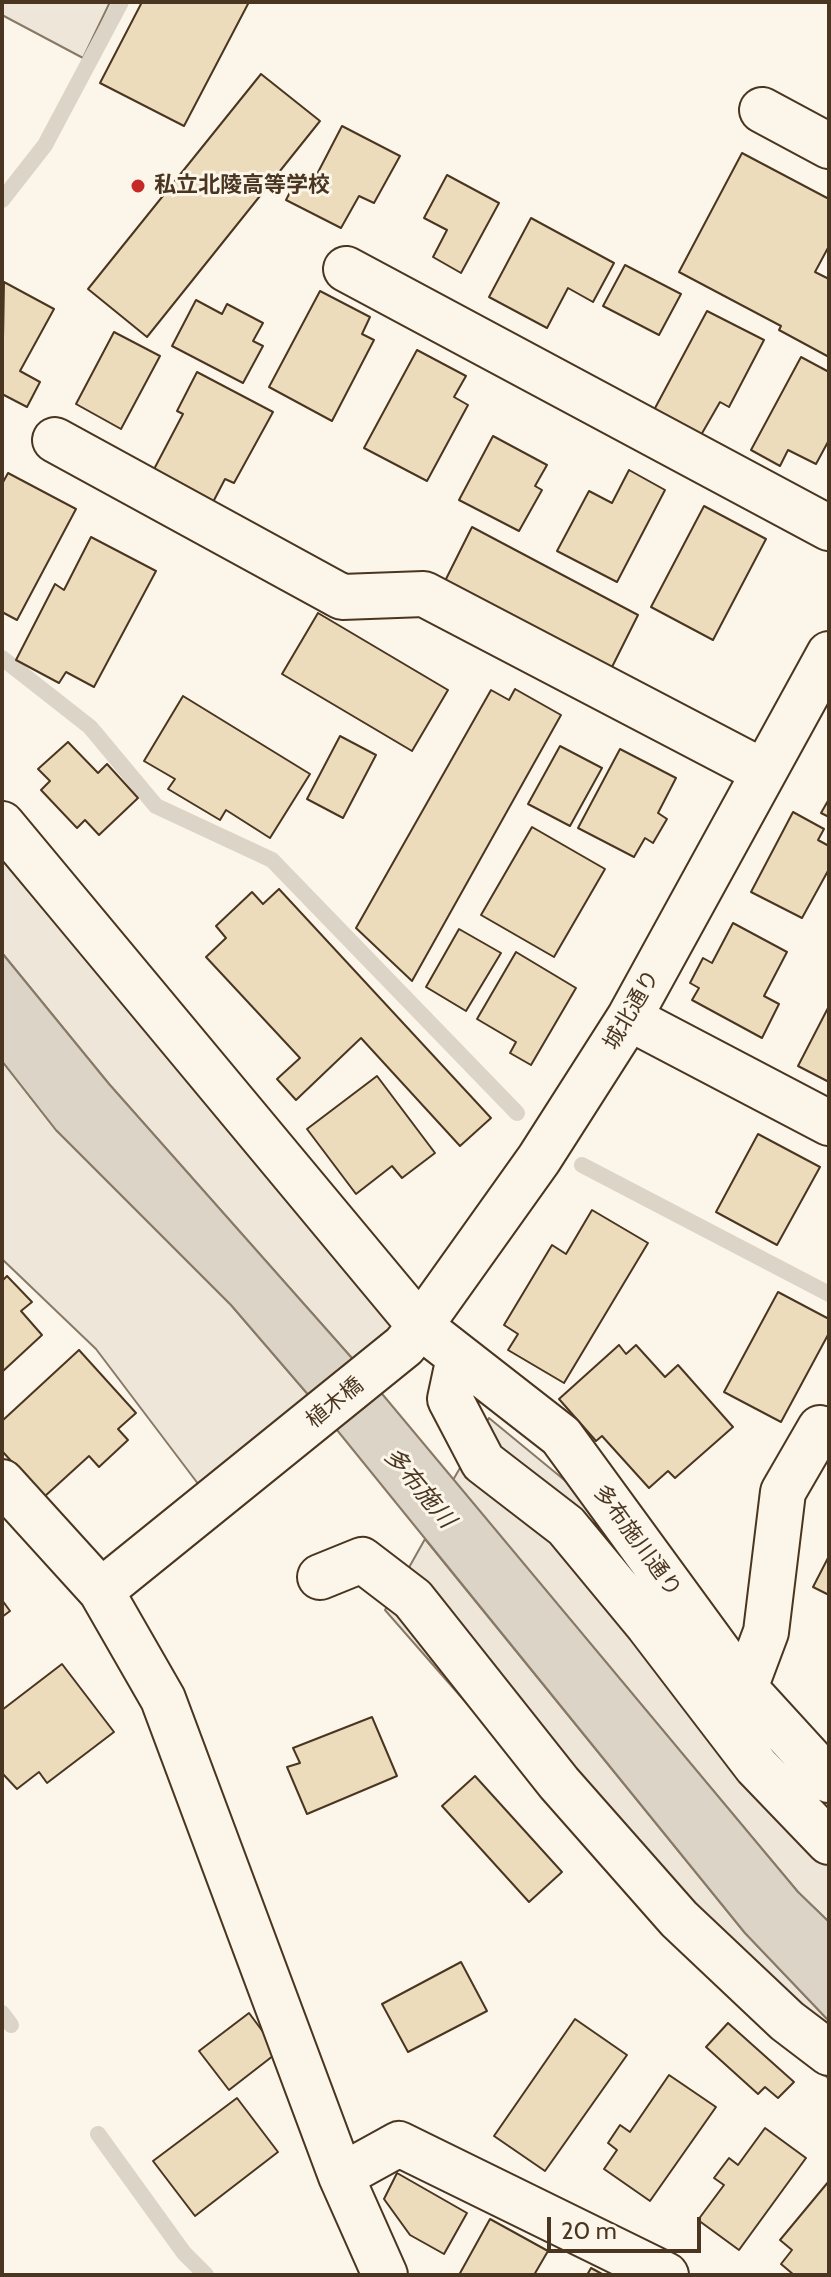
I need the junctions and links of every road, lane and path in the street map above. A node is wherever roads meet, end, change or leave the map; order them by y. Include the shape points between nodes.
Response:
1 (762, 110) dead end
2 (829, 146) edge
3 (346, 269) dead end
4 (55, 440) dead end
5 (829, 528) edge
6 (829, 654) edge
7 (764, 772) junction
8 (2, 824) edge
9 (629, 1018) junction
10 (829, 1123) edge
11 (412, 1336) junction
12 (459, 1357) junction
13 (820, 1428) dead end
14 (2, 1482) edge
15 (320, 1577) dead end
16 (101, 1591) junction
17 (745, 1688) junction
18 (829, 1780) edge
19 (829, 1842) edge
20 (829, 2053) edge
21 (341, 2176) junction
22 (385, 2275) edge
23 (666, 2275) edge

1 - 2 street
3 - 5 street
4 - 7 street via 342,597 424,594
6 - 7 street, 城北通り
7 - 9 street, 城北通り
8 - 11 street, 多布施川通り
9 - 10 street
9 - 11 street, 城北通り via 539,1159
11 - 12 street, 多布施川通り
11 - 16 street, 植木橋
12 - 17 street, 多布施川通り via 561,1436
12 - 19 street via 450,1399 483,1462 566,1526 756,1766
13 - 17 street via 783,1492 766,1632
14 - 16 street
15 - 20 street via 362,1560 413,1599 559,1783 679,1919 787,2021
16 - 21 street via 163,1699
17 - 18 street, 多布施川通り
21 - 22 street
21 - 23 street via 399,2144

